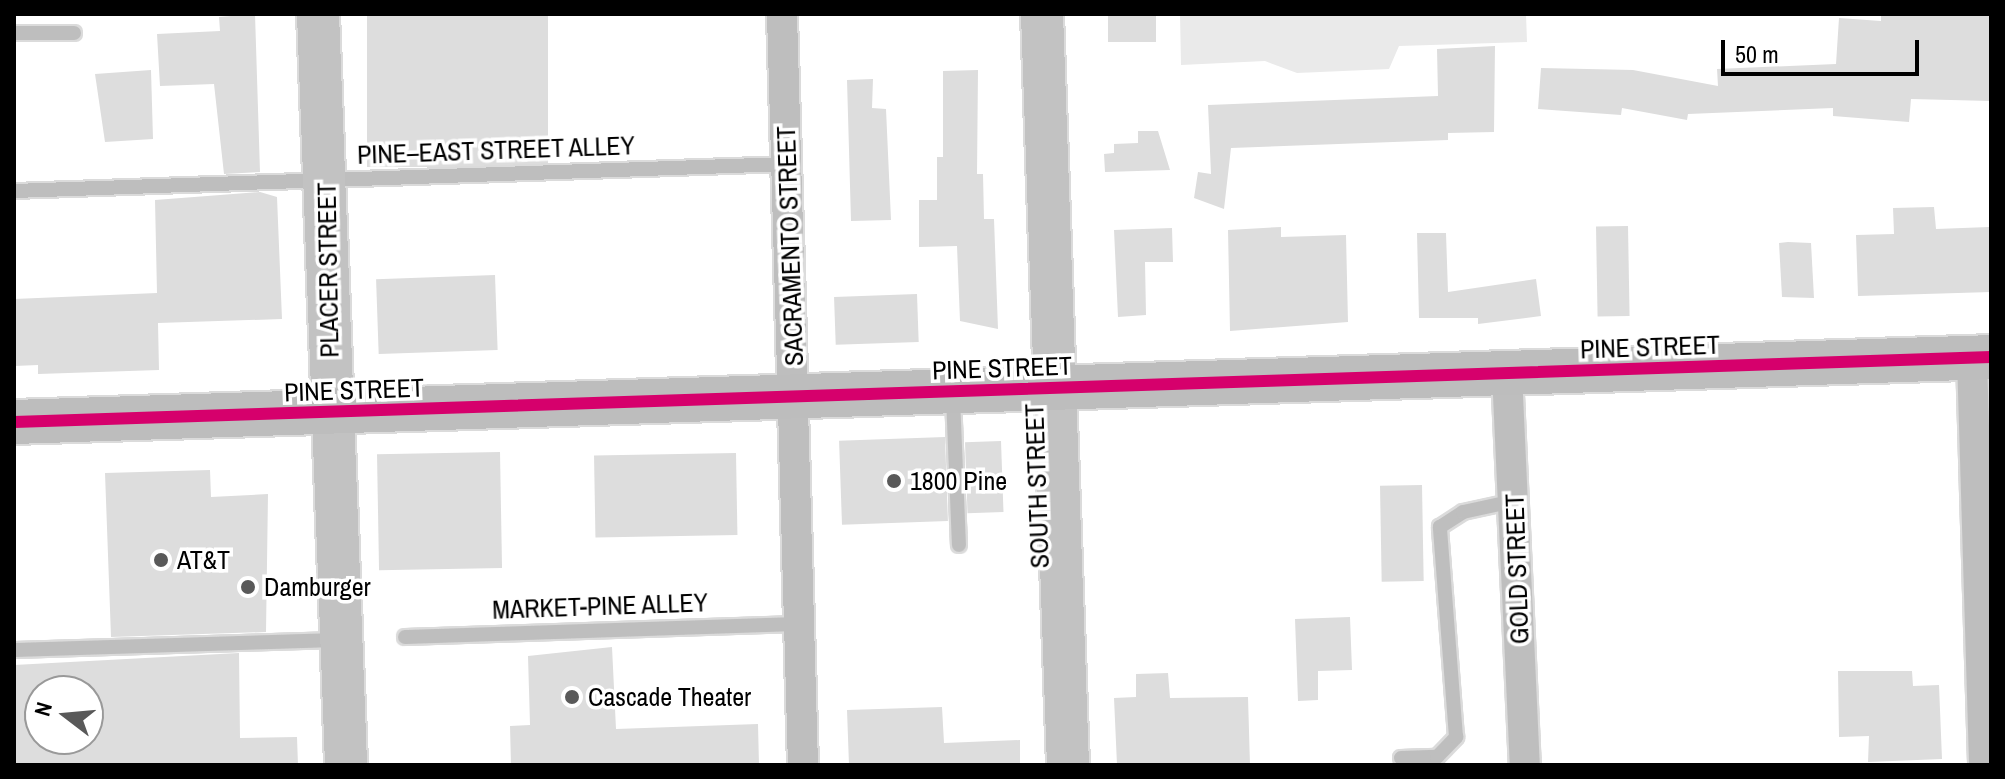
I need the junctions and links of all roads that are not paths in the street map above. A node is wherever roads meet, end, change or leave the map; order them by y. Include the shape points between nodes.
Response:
1 (318, 14) edge
2 (782, 14) edge
3 (1042, 14) edge
4 (14, 33) edge
5 (74, 33) dead end
6 (788, 164) junction
7 (326, 179) junction
8 (14, 191) edge
9 (1982, 358) edge
10 (1507, 373) junction
11 (1056, 388) junction
12 (953, 391) junction
13 (794, 397) junction
14 (331, 413) junction
15 (14, 422) edge
16 (1514, 501) junction
17 (959, 545) dead end
18 (797, 624) junction
19 (405, 637) dead end
20 (342, 640) junction
21 (14, 650) edge
22 (1401, 758) dead end
23 (346, 765) edge
24 (803, 765) edge
25 (1068, 765) edge
26 (1525, 765) edge
27 (1984, 765) edge

1 - 7 main road, PLACER STREET
2 - 6 street, SACRAMENTO STREET
3 - 11 main road, SOUTH STREET
4 - 5 lane
6 - 7 lane, PINE–EAST STREET ALLEY
6 - 13 street, SACRAMENTO STREET
7 - 8 lane, PINE–EAST STREET ALLEY
7 - 14 main road, PLACER STREET
9 - 10 main road, PINE STREET
9 - 27 street
10 - 11 main road, PINE STREET
10 - 16 street, GOLD STREET
11 - 12 main road, PINE STREET
11 - 25 main road, SOUTH STREET
12 - 13 main road, PINE STREET
12 - 17 lane
13 - 14 main road, PINE STREET
13 - 18 street, SACRAMENTO STREET
14 - 15 main road, PINE STREET
14 - 20 main road, PLACER STREET
16 - 22 lane via 1463,512 1440,527 1456,737 1437,757
16 - 26 street, GOLD STREET
18 - 19 lane, MARKET-PINE ALLEY
18 - 24 street, SACRAMENTO STREET
20 - 21 lane
20 - 23 main road, PLACER STREET

